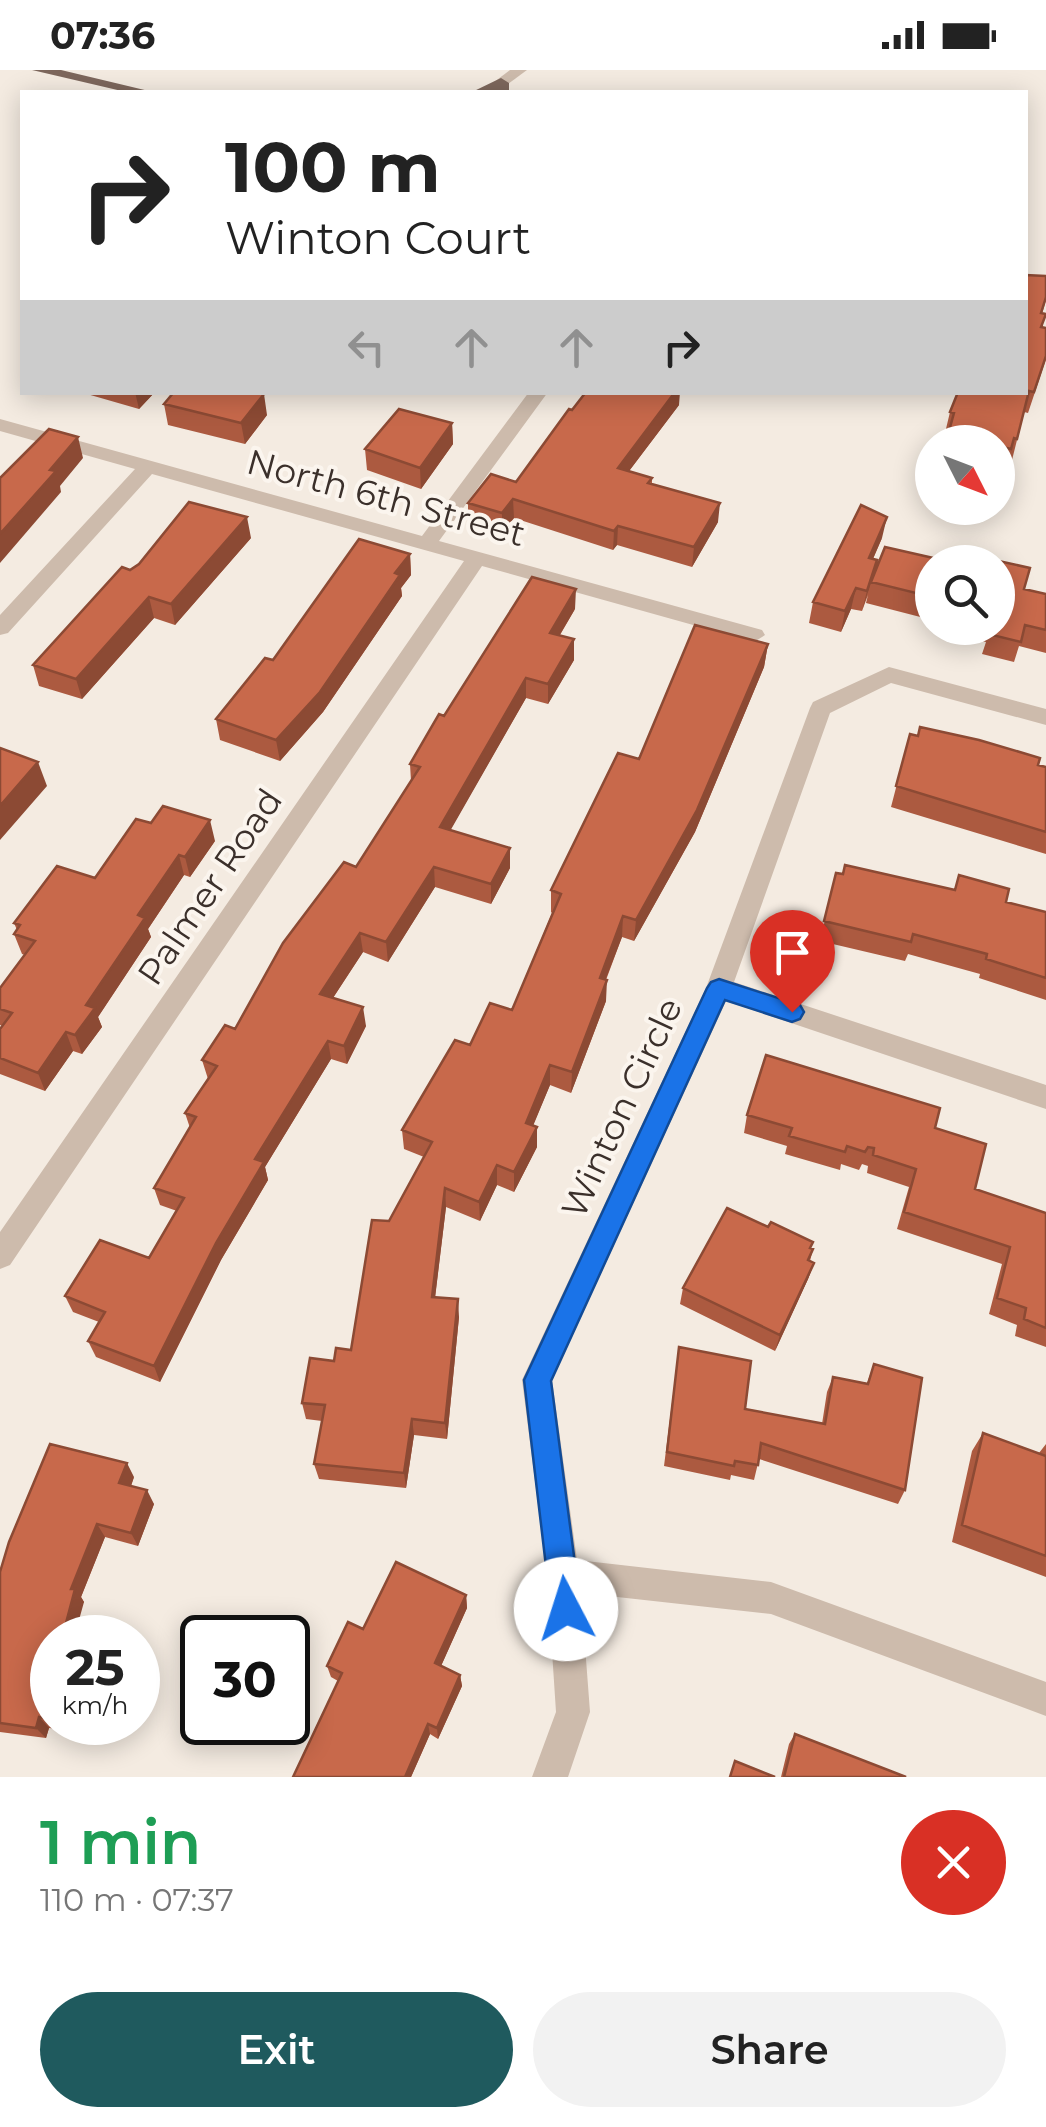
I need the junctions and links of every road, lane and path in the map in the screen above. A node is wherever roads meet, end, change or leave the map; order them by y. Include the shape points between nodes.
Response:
1 (39, 70) edge
2 (520, 70) edge
3 (134, 90) edge
4 (497, 90) edge
5 (537, 395) edge
6 (0, 425) edge
7 (148, 466) junction
8 (428, 543) junction
9 (478, 557) junction
10 (0, 628) edge
11 (754, 634) dead end
12 (1046, 717) edge
13 (719, 988) junction
14 (1046, 1096) edge
15 (0, 1256) edge
16 (564, 1575) junction
17 (1046, 1699) edge
18 (550, 1777) edge

1 - 3 main road
2 - 4 street
5 - 8 street
6 - 7 street, North 6th Street
7 - 8 street, North 6th Street
7 - 10 street
8 - 9 street, North 6th Street
9 - 11 street, North 6th Street
9 - 15 street, Palmer Road
12 - 13 street, Winton Circle via 889,674 821,708
13 - 14 street
13 - 16 street, Winton Circle via 538,1380
16 - 17 street via 771,1598
16 - 18 street, Winton Circle via 573,1712

